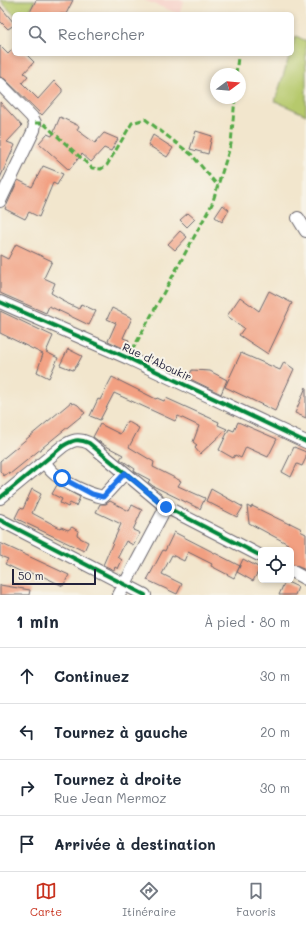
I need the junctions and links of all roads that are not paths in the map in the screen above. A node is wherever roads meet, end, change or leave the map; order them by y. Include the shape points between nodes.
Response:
1 (0, 84) edge
2 (0, 201) edge
3 (298, 218) dead end
4 (306, 231) edge
5 (0, 302) edge
6 (306, 442) edge
7 (45, 461) junction
8 (125, 473) junction
9 (0, 498) edge
10 (166, 507) junction
11 (0, 520) edge
12 (258, 554) edge
13 (294, 573) edge
14 (306, 579) edge
15 (121, 590) edge
16 (144, 595) edge

1 - 2 street via 35,123
3 - 4 street
5 - 6 street, Rue d'Aboukir via 128,358
7 - 8 street via 63,446 82,439
7 - 8 street via 50,470 68,482 103,497
7 - 9 street
8 - 10 street
10 - 12 street
10 - 15 street
11 - 15 street
13 - 14 street
15 - 16 street

